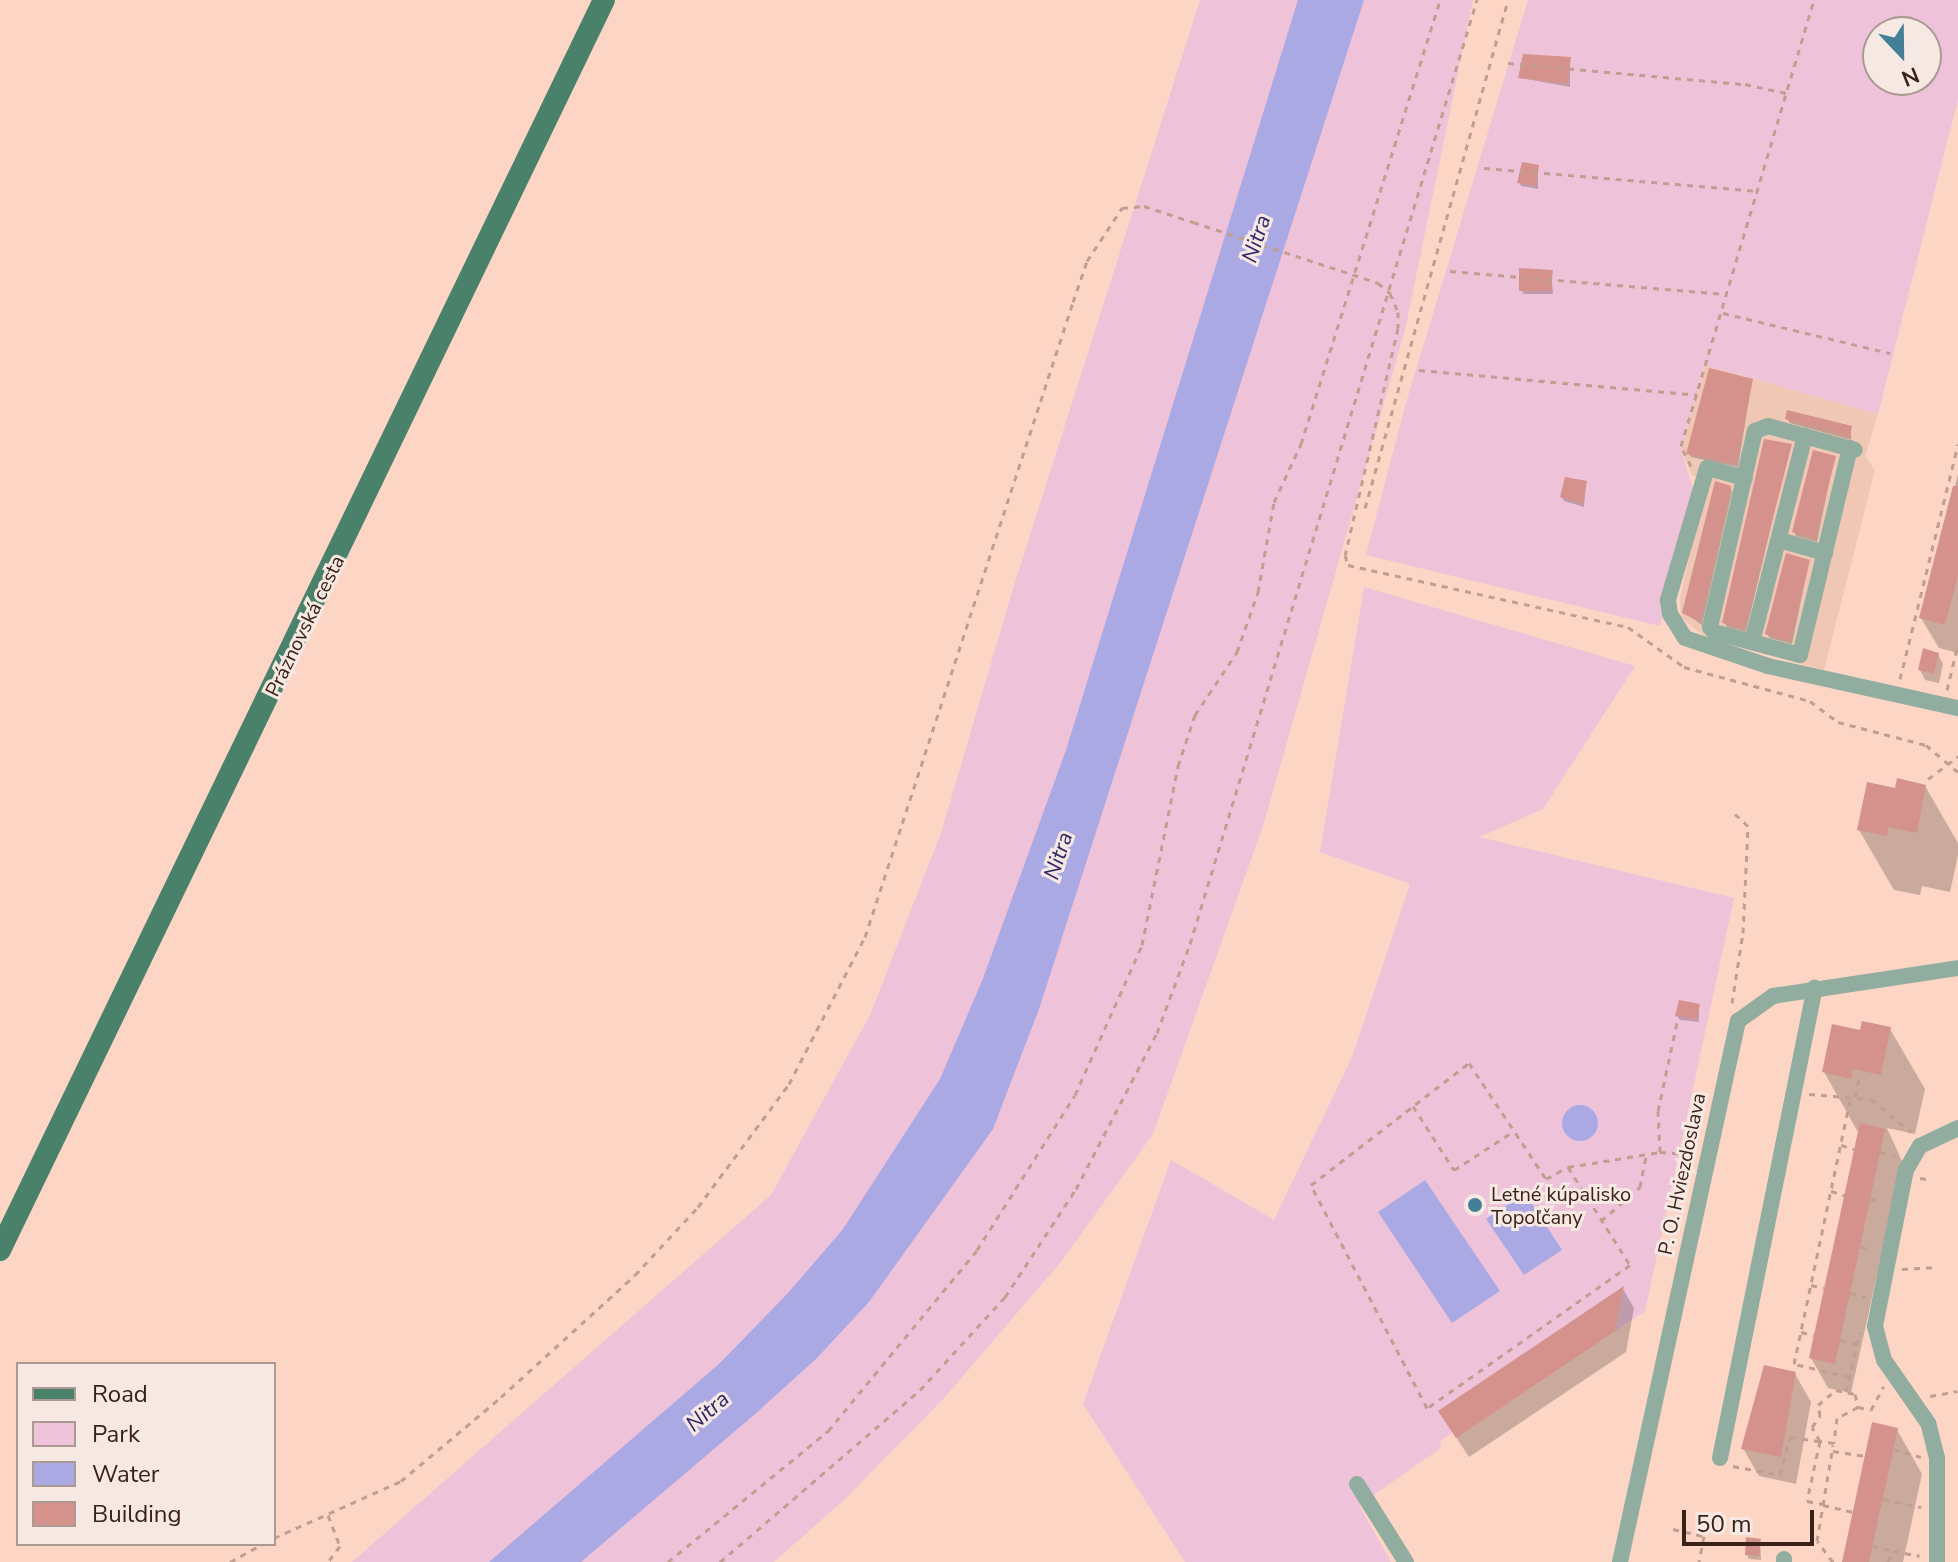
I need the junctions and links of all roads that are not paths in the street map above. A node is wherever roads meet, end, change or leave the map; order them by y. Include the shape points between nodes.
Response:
1 (604, 0) edge
2 (1805, 436) junction
3 (1745, 478) junction
4 (1779, 540) junction
5 (1825, 553) junction
6 (1752, 642) junction
7 (1951, 707) edge
8 (1958, 968) edge
9 (1815, 988) junction
10 (1958, 1128) edge
11 (0, 1250) edge
12 (1720, 1458) road end
13 (1357, 1484) dead end
14 (1931, 1559) edge
15 (1406, 1562) edge
16 (1620, 1562) edge

1 - 11 main road, Práznovská cesta
2 - 3 street via 1760,426
2 - 4 street
2 - 5 street via 1853,449
3 - 6 street via 1710,627
3 - 7 street via 1707,468 1668,600 1677,629 1694,644
4 - 5 street
4 - 6 street
5 - 6 street via 1800,655
8 - 9 street, P. O. Hviezdoslava
9 - 12 street
9 - 16 street, P. O. Hviezdoslava via 1755,1005 1738,1021 1730,1042
10 - 14 street via 1920,1146 1906,1170 1875,1326 1884,1360 1928,1423 1937,1458
13 - 15 street

